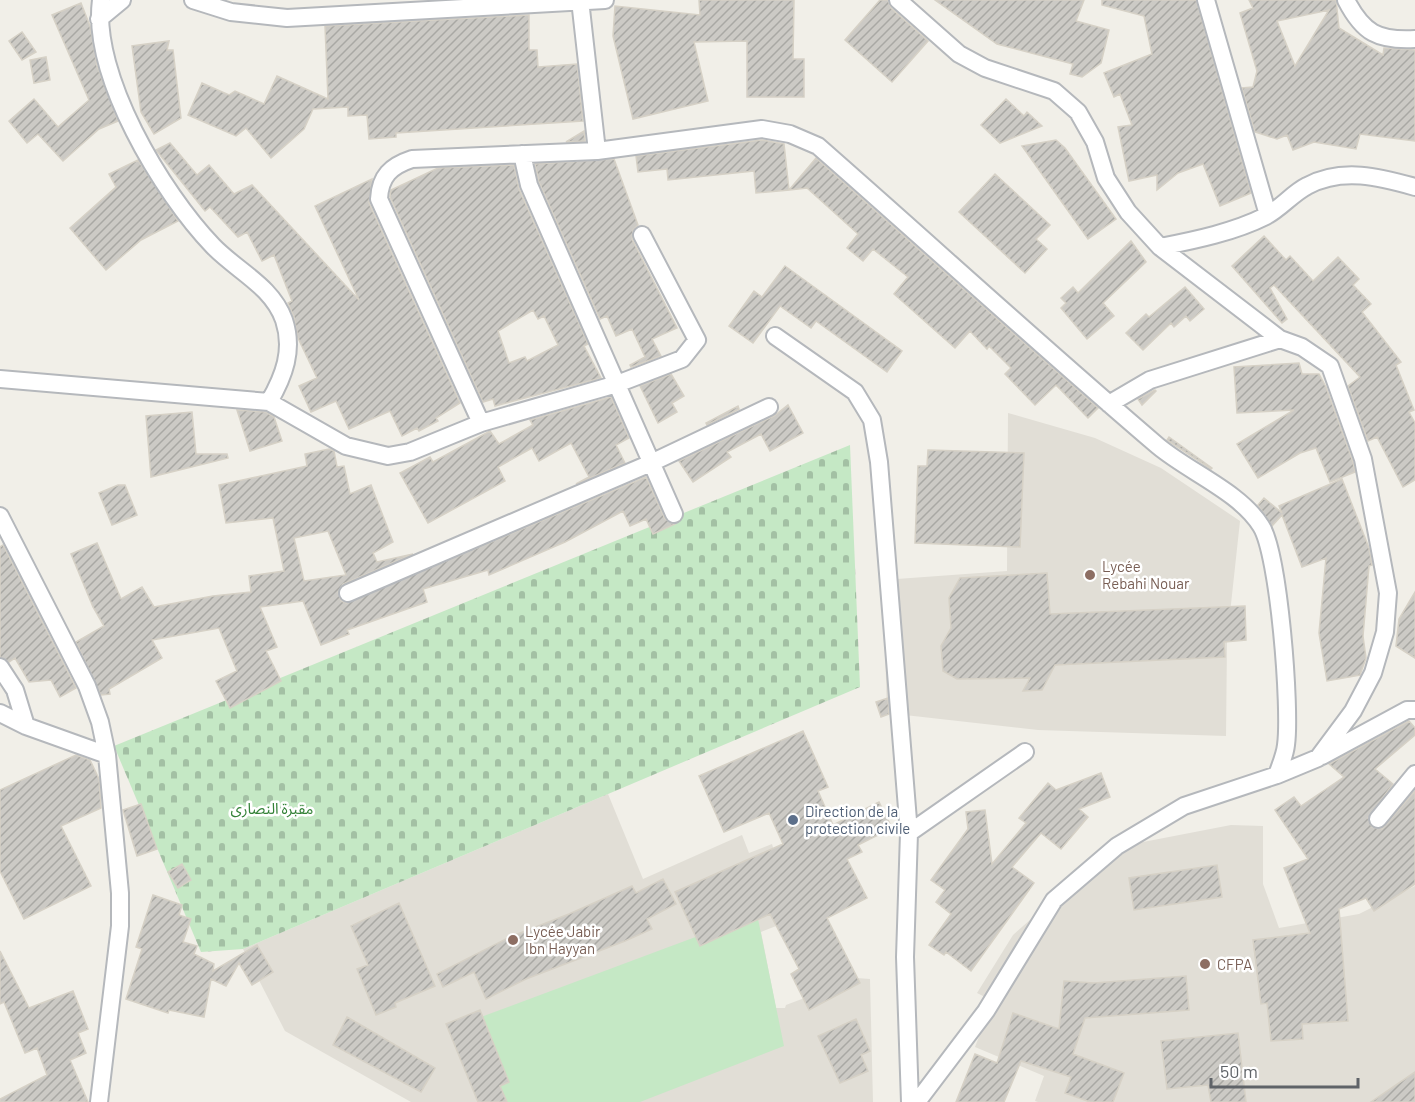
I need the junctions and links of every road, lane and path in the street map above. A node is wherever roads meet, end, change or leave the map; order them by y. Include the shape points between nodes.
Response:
1 (101, 0) edge
2 (122, 0) edge
3 (194, 0) edge
4 (605, 0) edge
5 (898, 0) edge
6 (1206, 0) edge
7 (1346, 0) edge
8 (580, 1) edge
9 (99, 19) junction
10 (1415, 39) edge
11 (597, 151) junction
12 (522, 154) junction
13 (1415, 188) edge
14 (1268, 215) junction
15 (642, 235) dead end
16 (1160, 248) junction
17 (775, 336) dead end
18 (1280, 339) junction
19 (0, 380) edge
20 (617, 384) junction
21 (269, 402) junction
22 (1109, 404) junction
23 (769, 407) dead end
24 (481, 423) junction
25 (651, 462) junction
26 (674, 514) dead end
27 (0, 516) edge
28 (348, 593) dead end
29 (0, 668) edge
30 (1415, 710) edge
31 (0, 713) edge
32 (26, 726) junction
33 (1025, 752) dead end
34 (107, 755) junction
35 (1318, 758) junction
36 (1415, 774) edge
37 (1277, 776) junction
38 (1378, 819) dead end
39 (909, 834) junction
40 (99, 1102) edge
41 (910, 1102) edge
42 (917, 1102) edge

1 - 9 street
2 - 9 street
3 - 8 street via 231,12 287,18
4 - 8 street
5 - 16 street via 959,54 985,68 1054,92 1078,112 1095,142 1106,178 1128,212
6 - 14 street
7 - 10 street via 1356,19 1371,33 1392,40
8 - 11 street
9 - 21 street via 108,64 141,146 177,203 229,262 272,297 284,321 289,347 285,370
11 - 12 street
11 - 22 street via 762,129 790,134 818,146
12 - 20 street via 529,185
12 - 24 street via 412,159 386,173 379,186 379,199
13 - 14 street via 1379,176 1342,175 1308,185
14 - 16 street via 1200,240
15 - 20 street via 697,340 682,359
16 - 18 street
17 - 39 street via 855,392 872,420 880,473
18 - 22 street via 1150,380
18 - 35 street via 1302,347 1330,366 1363,459 1388,593 1385,632 1373,673 1353,711
19 - 21 street
20 - 24 street
20 - 25 street
21 - 24 street via 346,446 388,456 410,452
22 - 37 street via 1166,452 1245,507 1261,526 1270,546 1277,596 1288,724 1286,748
23 - 25 street
25 - 26 street
25 - 28 street
27 - 34 street via 87,686
29 - 32 street via 15,690
30 - 35 street via 1407,710
31 - 32 street
32 - 34 street
33 - 39 street
34 - 40 street via 120,926
35 - 37 street
36 - 38 street
37 - 42 street via 1184,806 1117,846 1053,900 986,1011
39 - 41 street via 905,957

